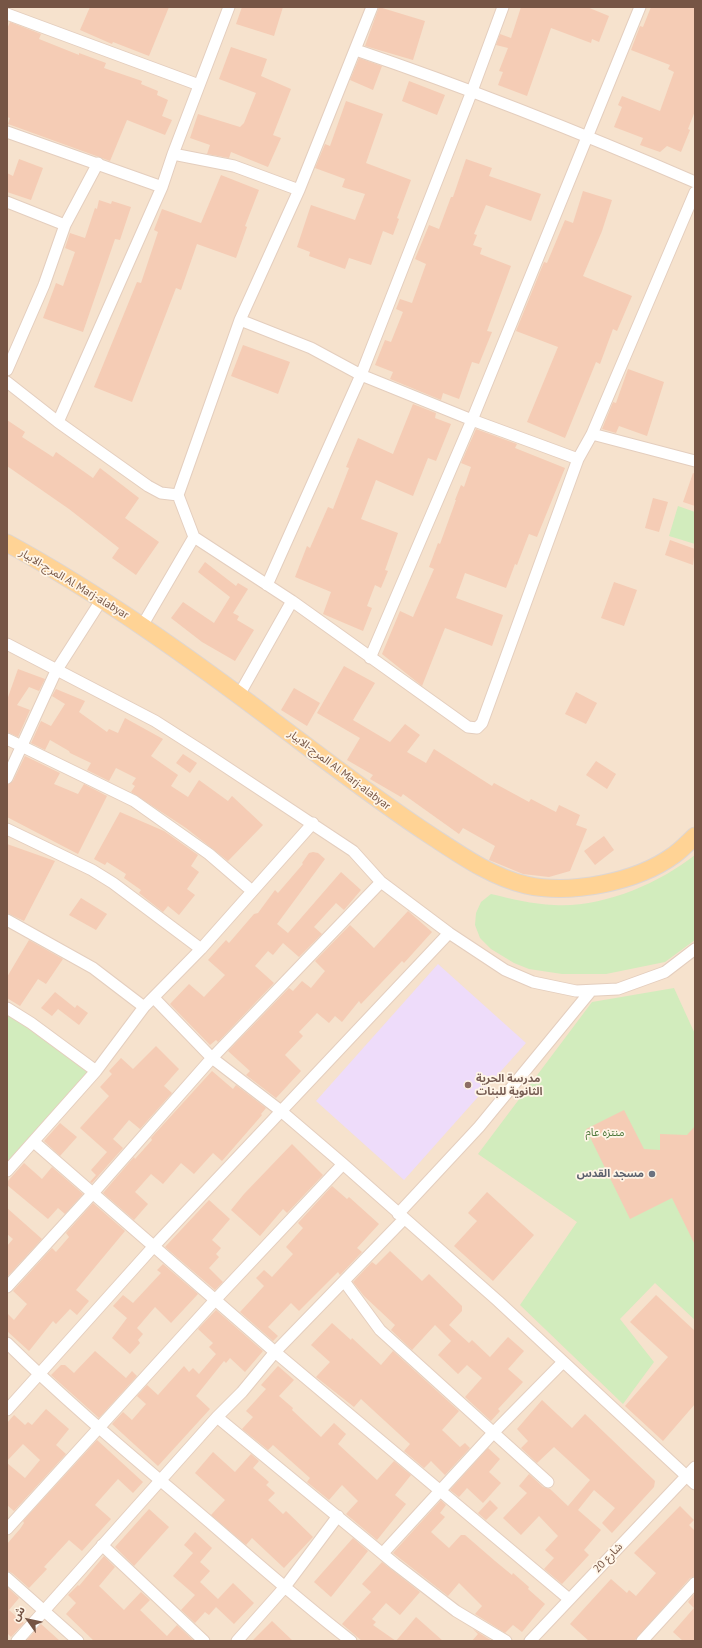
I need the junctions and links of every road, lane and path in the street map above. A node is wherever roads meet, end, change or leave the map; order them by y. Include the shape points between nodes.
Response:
1 (229, 7) edge
2 (372, 7) edge
3 (503, 7) edge
4 (640, 7) edge
5 (9, 14) edge
6 (356, 50) junction
7 (200, 84) junction
8 (472, 91) junction
9 (7, 132) edge
10 (589, 136) junction
11 (173, 154) junction
12 (98, 163) junction
13 (695, 182) edge
14 (162, 187) junction
15 (299, 190) junction
16 (695, 192) edge
17 (7, 202) edge
18 (65, 225) junction
19 (240, 320) junction
20 (7, 370) edge
21 (361, 375) junction
22 (7, 382) edge
23 (472, 420) junction
24 (58, 422) junction
25 (592, 434) junction
26 (578, 459) junction
27 (695, 461) edge
28 (178, 495) junction
29 (194, 537) junction
30 (7, 543) edge
31 (267, 585) junction
32 (102, 599) junction
33 (292, 601) junction
34 (142, 626) junction
35 (7, 644) edge
36 (370, 658) junction
37 (56, 671) junction
38 (239, 695) junction
39 (7, 739) edge
40 (22, 746) junction
41 (7, 778) edge
42 (313, 823) junction
43 (7, 829) edge
44 (695, 836) edge
45 (382, 882) junction
46 (252, 891) junction
47 (7, 920) edge
48 (449, 933) junction
49 (200, 949) junction
50 (695, 949) edge
51 (590, 992) junction
52 (154, 998) junction
53 (144, 1007) junction
54 (7, 1008) edge
55 (212, 1058) junction
56 (96, 1071) junction
57 (281, 1111) junction
58 (34, 1142) junction
59 (343, 1164) junction
60 (7, 1171) edge
61 (93, 1193) junction
62 (401, 1217) junction
63 (154, 1246) junction
64 (344, 1281) junction
65 (7, 1287) edge
66 (216, 1299) junction
67 (7, 1343) edge
68 (275, 1352) junction
69 (563, 1362) junction
70 (40, 1375) junction
71 (7, 1410) edge
72 (217, 1417) junction
73 (98, 1427) junction
74 (494, 1432) junction
75 (695, 1467) edge
76 (686, 1476) junction
77 (160, 1481) junction
78 (548, 1482) dead end
79 (695, 1484) edge
80 (440, 1492) junction
81 (338, 1516) junction
82 (7, 1529) edge
83 (102, 1545) junction
84 (383, 1553) junction
85 (7, 1578) edge
86 (695, 1583) edge
87 (284, 1588) junction
88 (569, 1599) junction
89 (45, 1612) junction
90 (17, 1641) edge
91 (78, 1641) edge
92 (204, 1641) edge
93 (237, 1641) edge
94 (351, 1641) edge
95 (506, 1641) edge
96 (530, 1641) edge
97 (642, 1641) edge

1 - 7 street
2 - 6 street
3 - 8 street
4 - 10 street
5 - 7 street
6 - 8 street
6 - 15 street
7 - 11 street
8 - 10 street
8 - 21 street
9 - 12 street
10 - 13 street
10 - 23 street
11 - 14 street
11 - 15 street via 234,166
12 - 14 street
12 - 18 street
14 - 24 street
15 - 19 street
16 - 25 street
17 - 18 street
18 - 20 street via 44,285
19 - 21 street via 311,348
19 - 28 street
21 - 23 street
21 - 31 street
22 - 24 street
23 - 26 street
23 - 36 street
24 - 28 street via 148,486 161,493
25 - 26 street
25 - 27 street
26 - 36 street via 480,727 468,727
28 - 29 street
29 - 31 street
29 - 34 street
30 - 32 main road, المرج-الابيار Al Marj-alabyar
31 - 33 street
32 - 34 main road, المرج-الابيار Al Marj-alabyar
32 - 37 street
33 - 36 street
33 - 38 street
34 - 38 main road, المرج-الابيار Al Marj-alabyar
35 - 37 street
37 - 40 street
37 - 42 street via 155,721
38 - 44 main road, المرج-الابيار Al Marj-alabyar via 389,808 468,860 512,881 538,887 568,888 612,881 656,866 674,855
39 - 40 street
40 - 41 street
40 - 46 street via 134,801 208,854
42 - 45 street via 353,851
42 - 46 street
43 - 49 street via 92,870 113,883
45 - 48 street
45 - 55 street
46 - 49 street
47 - 53 street via 93,968
48 - 51 street via 505,970 533,982 576,992
48 - 57 street
49 - 52 street
50 - 51 street via 666,972 618,989
51 - 62 street
52 - 53 street
52 - 55 street
53 - 56 street
54 - 56 street
55 - 57 street
55 - 61 street
56 - 58 street
57 - 59 street
57 - 63 street
58 - 60 street
58 - 61 street
59 - 62 street
59 - 66 street
61 - 63 street
61 - 65 street
62 - 64 street
62 - 69 street via 498,1301
63 - 66 street
63 - 70 street
64 - 68 street
64 - 74 street via 380,1330
66 - 68 street
66 - 73 street
67 - 70 street
68 - 72 street via 242,1392
68 - 80 street
69 - 74 street
69 - 76 street
70 - 71 street
70 - 73 street
72 - 77 street
72 - 81 street
73 - 77 street
73 - 82 street
74 - 78 street
74 - 80 street
75 - 76 street, شارع 20
76 - 79 street
76 - 88 street, شارع 20
77 - 83 street
77 - 87 street
80 - 84 street
80 - 88 street
81 - 84 street
81 - 87 street
83 - 89 street
83 - 92 street
84 - 95 street via 456,1611
85 - 89 street
86 - 97 street
87 - 93 street
87 - 94 street
88 - 96 street, شارع 20
89 - 90 street
89 - 91 street

